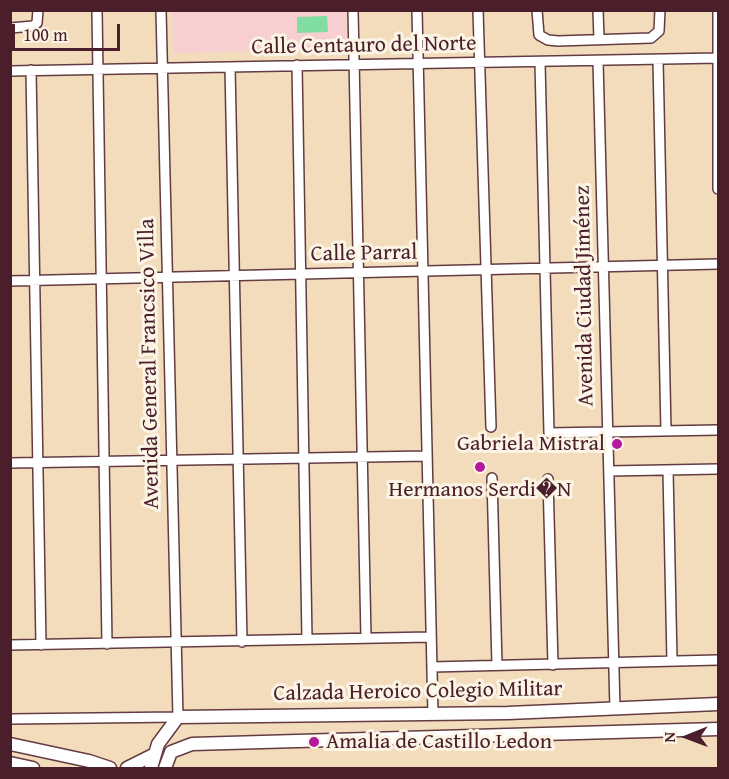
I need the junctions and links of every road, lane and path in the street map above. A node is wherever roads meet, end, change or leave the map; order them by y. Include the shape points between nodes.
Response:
1 (97, 10) edge
2 (161, 10) edge
3 (353, 10) edge
4 (417, 10) edge
5 (478, 10) edge
6 (537, 10) edge
7 (598, 10) edge
8 (660, 10) edge
9 (718, 10) edge
10 (38, 14) edge
11 (10, 28) edge
12 (599, 39) junction
13 (718, 58) edge
14 (658, 60) junction
15 (598, 61) junction
16 (540, 63) junction
17 (419, 64) junction
18 (481, 64) junction
19 (297, 65) junction
20 (355, 65) junction
21 (230, 67) junction
22 (98, 69) junction
23 (162, 69) junction
24 (31, 70) junction
25 (10, 71) edge
26 (718, 189) edge
27 (718, 264) edge
28 (662, 265) junction
29 (603, 266) junction
30 (545, 268) junction
31 (488, 270) junction
32 (422, 272) junction
33 (360, 273) junction
34 (301, 275) junction
35 (235, 276) junction
36 (168, 278) junction
37 (101, 279) junction
38 (36, 280) junction
39 (10, 281) edge
40 (491, 427) dead end
41 (666, 430) junction
42 (718, 430) edge
43 (608, 432) junction
44 (427, 456) junction
45 (304, 457) junction
46 (363, 457) junction
47 (172, 459) junction
48 (239, 459) junction
49 (104, 460) junction
50 (10, 463) edge
51 (39, 463) junction
52 (718, 469) edge
53 (668, 470) junction
54 (609, 471) junction
55 (492, 478) dead end
56 (549, 479) dead end
57 (431, 637) junction
58 (366, 638) junction
59 (308, 639) junction
60 (242, 642) junction
61 (175, 643) junction
62 (107, 644) junction
63 (10, 645) edge
64 (42, 645) junction
65 (718, 660) edge
66 (672, 661) junction
67 (614, 663) junction
68 (497, 665) junction
69 (553, 665) junction
70 (432, 667) junction
71 (718, 704) edge
72 (615, 709) junction
73 (551, 711) junction
74 (508, 713) junction
75 (433, 714) junction
76 (178, 717) junction
77 (10, 719) edge
78 (718, 729) edge
79 (538, 734) junction
80 (501, 735) junction
81 (10, 744) edge
82 (153, 755) junction
83 (10, 763) edge
84 (33, 768) edge
85 (110, 768) edge
86 (127, 768) edge
87 (151, 768) edge
88 (165, 768) edge

1 - 22 street
2 - 23 street, Avenida General Francsico Villa
3 - 20 street
4 - 17 street
5 - 18 street
6 - 12 street via 537,28 542,39
7 - 12 street
8 - 12 street via 659,31 651,38
9 - 13 street
10 - 11 street via 33,26
13 - 14 street, Calle Centauro del Norte
13 - 26 street
14 - 15 street, Calle Centauro del Norte
14 - 28 street
15 - 16 street, Calle Centauro del Norte
15 - 29 street, Avenida Ciudad Jiménez
16 - 18 street, Calle Centauro del Norte
16 - 30 street
17 - 18 street, Calle Centauro del Norte
17 - 20 street, Calle Centauro del Norte
17 - 32 street
18 - 31 street
19 - 20 street, Calle Centauro del Norte
19 - 21 street, Calle Centauro del Norte
19 - 34 street
20 - 33 street
21 - 23 street, Calle Centauro del Norte
21 - 35 street
22 - 23 street, Calle Centauro del Norte
22 - 24 street, Calle Centauro del Norte
22 - 37 street
23 - 36 street, Avenida General Francsico Villa
24 - 25 street, Calle Centauro del Norte
24 - 38 street
27 - 28 street, Calle Parral
28 - 29 street, Calle Parral
28 - 41 street
29 - 30 street, Calle Parral
29 - 43 street, Avenida Ciudad Jiménez
30 - 31 street, Calle Parral
30 - 43 street via 549,433
31 - 32 street, Calle Parral
31 - 40 street
32 - 33 street, Calle Parral
32 - 44 street
33 - 34 street, Calle Parral
33 - 46 street
34 - 35 street, Calle Parral
34 - 45 street
35 - 36 street, Calle Parral
35 - 48 street
36 - 37 street, Calle Parral
36 - 47 street, Avenida General Francsico Villa
37 - 38 street, Calle Parral
37 - 49 street
38 - 39 street, Calle Parral
38 - 51 street
41 - 42 street
41 - 43 street
43 - 54 street, Avenida Ciudad Jiménez
44 - 46 street
44 - 57 street
45 - 46 street
45 - 48 street
45 - 59 street
46 - 58 street
47 - 48 street
47 - 49 street
47 - 61 street, Avenida General Francsico Villa
48 - 60 street
49 - 51 street
49 - 62 street
50 - 51 street
51 - 64 street
52 - 53 street
53 - 54 street
53 - 66 street
54 - 67 street, Avenida Ciudad Jiménez
55 - 68 street
56 - 69 street
57 - 58 street
57 - 70 street
58 - 59 street
59 - 60 street
60 - 61 street
61 - 62 street
61 - 76 street, Avenida General Francsico Villa
62 - 64 street
63 - 64 street
65 - 66 street
66 - 67 street
67 - 69 street
67 - 72 street, Avenida Ciudad Jiménez
68 - 69 street
68 - 70 street
70 - 75 street
71 - 72 main road, Calzada Heroico Colegio Militar
72 - 73 main road, Calzada Heroico Colegio Militar
73 - 74 main road, Calzada Heroico Colegio Militar
73 - 79 main road via 536,718
74 - 75 main road, Calzada Heroico Colegio Militar
74 - 80 main road via 516,718 515,728
75 - 76 main road, Calzada Heroico Colegio Militar
76 - 77 street
76 - 82 main road
78 - 79 main road, Calzada Heroico Colegio Militar
79 - 80 main road, Calzada Heroico Colegio Militar
80 - 88 main road, Calzada Heroico Colegio Militar via 192,744 171,752
81 - 85 main road
82 - 86 main road
82 - 87 main road
83 - 84 main road

